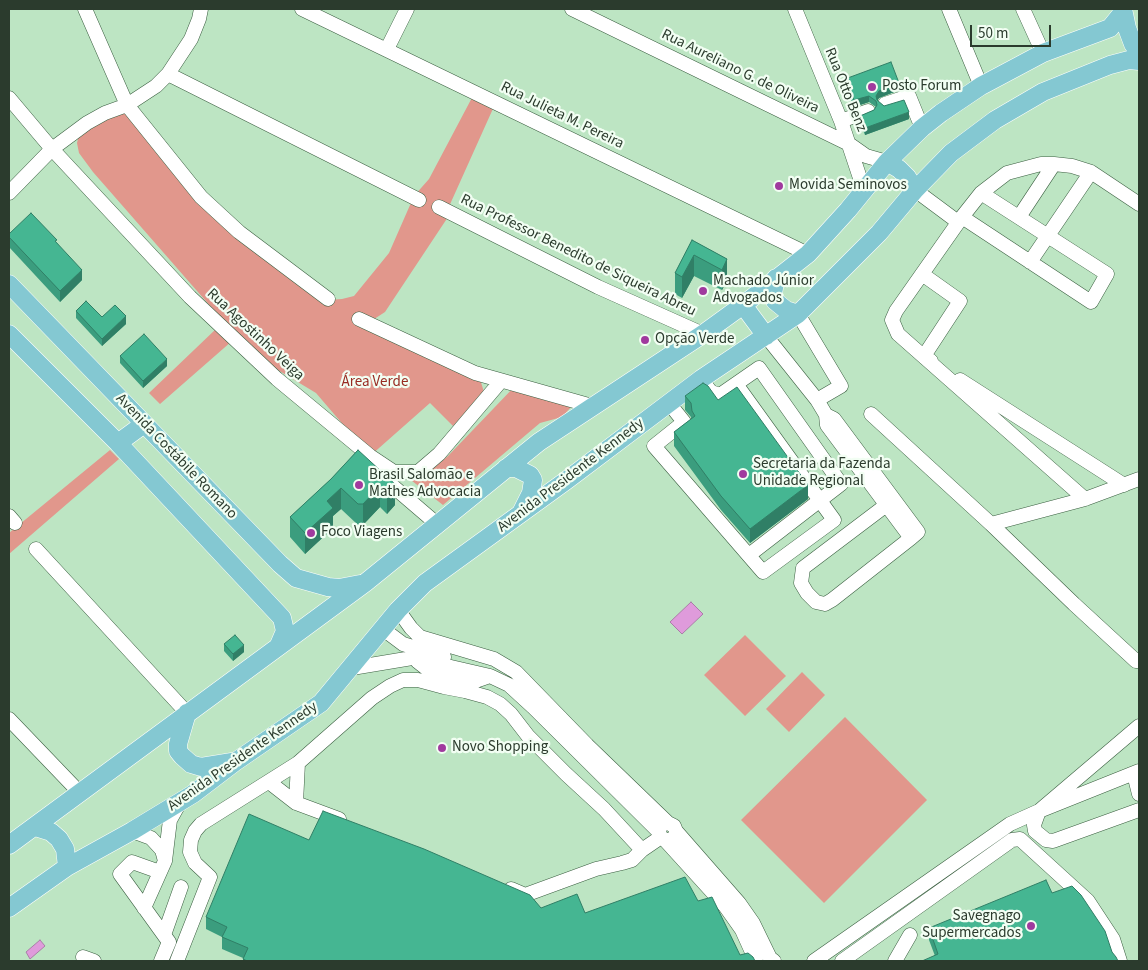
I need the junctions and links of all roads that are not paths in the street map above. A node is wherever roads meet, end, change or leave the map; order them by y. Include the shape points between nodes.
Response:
1 (85, 9) edge
2 (201, 9) edge
3 (302, 9) edge
4 (407, 9) edge
5 (572, 9) edge
6 (795, 9) edge
7 (949, 9) edge
8 (1023, 9) edge
9 (1123, 10) edge
10 (387, 50) junction
11 (1043, 53) junction
12 (1139, 53) edge
13 (1139, 61) edge
14 (168, 74) junction
15 (981, 86) junction
16 (9, 98) edge
17 (127, 104) junction
18 (885, 104) edge
19 (868, 111) edge
20 (841, 121) junction
21 (922, 128) junction
22 (849, 144) junction
23 (52, 149) junction
24 (887, 162) junction
25 (1054, 164) junction
26 (1090, 172) junction
27 (864, 190) junction
28 (915, 190) junction
29 (9, 192) edge
30 (981, 193) junction
31 (419, 200) dead end
32 (1139, 204) edge
33 (439, 207) dead end
34 (1019, 218) junction
35 (960, 219) junction
36 (1047, 236) junction
37 (808, 254) junction
38 (1030, 262) junction
39 (922, 274) junction
40 (776, 278) junction
41 (9, 284) edge
42 (328, 299) dead end
43 (743, 305) junction
44 (798, 314) junction
45 (359, 319) dead end
46 (9, 334) edge
47 (703, 334) junction
48 (766, 336) junction
49 (924, 356) junction
50 (701, 379) junction
51 (501, 380) junction
52 (736, 384) junction
53 (817, 400) junction
54 (668, 402) junction
55 (592, 406) junction
56 (871, 414) dead end
57 (144, 424) junction
58 (118, 443) junction
59 (506, 468) junction
60 (374, 470) edge
61 (1139, 479) edge
62 (1124, 485) junction
63 (820, 500) junction
64 (1085, 500) junction
65 (890, 502) junction
66 (520, 515) junction
67 (437, 524) junction
68 (991, 524) junction
69 (36, 549) dead end
70 (749, 555) junction
71 (365, 583) junction
72 (398, 610) junction
73 (383, 629) junction
74 (279, 645) junction
75 (1139, 661) edge
76 (500, 663) junction
77 (352, 668) junction
78 (187, 713) junction
79 (9, 718) edge
80 (1139, 726) edge
81 (557, 731) junction
82 (544, 752) junction
83 (235, 762) junction
84 (298, 763) junction
85 (1136, 773) edge
86 (269, 782) junction
87 (79, 792) junction
88 (1139, 794) edge
89 (180, 802) junction
90 (296, 803) junction
91 (1139, 810) edge
92 (1039, 811) junction
93 (350, 823) edge
94 (35, 827) junction
95 (132, 830) junction
96 (666, 833) junction
97 (9, 845) edge
98 (642, 850) junction
99 (163, 866) junction
100 (66, 867) junction
101 (502, 885) edge
102 (181, 887) dead end
103 (9, 908) edge
104 (144, 908) junction
105 (164, 935) junction
106 (910, 935) dead end
107 (161, 961) edge
108 (177, 961) edge
109 (756, 961) edge
110 (774, 961) edge
111 (814, 961) edge
112 (842, 961) edge
113 (895, 961) edge
114 (1120, 961) edge

1 - 17 street
2 - 14 street via 191,39
3 - 10 street, Rua Julieta M. Pereira
4 - 10 street
5 - 22 street, Rua Aureliano G. de Oliveira
6 - 20 street, Rua Otto Benz
7 - 15 street
8 - 11 street
9 - 11 main road via 1110,28
9 - 12 main road via 1127,28
10 - 37 street, Rua Julieta M. Pereira
11 - 15 main road
13 - 28 main road, Avenida Presidente Kennedy via 1129,60 1102,68 1043,92 995,120 951,153
14 - 17 street via 156,86
14 - 31 street
15 - 21 main road
16 - 23 street, Rua Agostinho Veiga
17 - 23 street via 87,123
17 - 42 street via 201,197 239,232
18 - 21 street via 910,96
19 - 20 street
20 - 22 street, Rua Otto Benz
21 - 24 main road
22 - 24 street, Rua Otto Benz via 866,156
22 - 27 street
23 - 29 street
23 - 51 street, Rua Agostinho Veiga via 190,297 277,379 394,472 418,472 439,454
24 - 27 main road
24 - 28 main road via 907,177
25 - 26 street
25 - 30 street via 1007,173
25 - 34 street
26 - 32 street
26 - 36 street
27 - 37 main road
28 - 35 street
28 - 44 main road, Avenida Presidente Kennedy via 879,233
30 - 34 street
30 - 35 street
33 - 47 street, Rua Professor Benedito de Siqueira Abreu via 598,287
34 - 36 street
35 - 38 street
35 - 39 street
36 - 38 street
36 - 38 street via 1107,274 1091,302
37 - 40 main road
39 - 49 street via 892,320 898,334
39 - 49 street via 960,301
40 - 43 main road
40 - 44 main road via 775,300 786,310
41 - 57 main road, Avenida Costábile Romano
43 - 47 main road
43 - 48 main road
44 - 48 main road, Avenida Presidente Kennedy
44 - 53 street via 841,386
45 - 51 street via 475,373
46 - 58 main road
47 - 55 main road
48 - 50 main road, Avenida Presidente Kennedy
48 - 53 street
49 - 62 street
49 - 64 street
50 - 52 street via 711,392 720,395
50 - 54 main road, Avenida Presidente Kennedy
51 - 55 street
52 - 63 street
52 - 63 street via 760,368 841,484
53 - 65 street via 828,425
54 - 66 main road, Avenida Presidente Kennedy
54 - 70 street via 684,422 654,446
55 - 59 main road
56 - 68 street
57 - 58 main road
57 - 71 main road, Avenida Costábile Romano via 296,578 339,588
58 - 74 main road via 282,618 285,631
59 - 66 main road via 516,468 533,480 531,494
59 - 67 main road
60 - 67 street
61 - 62 street
62 - 64 street
63 - 70 street
63 - 70 street via 834,520 763,572
64 - 68 street
65 - 65 street via 910,538 832,600 825,604 816,602 801,583 803,568
66 - 72 main road, Avenida Presidente Kennedy via 425,583
67 - 71 main road
68 - 75 street
69 - 78 street
71 - 74 main road
72 - 73 main road, Avenida Presidente Kennedy
72 - 76 street via 420,637
73 - 76 street via 402,644 474,666
73 - 77 main road, Avenida Presidente Kennedy
74 - 78 main road
76 - 96 street via 516,672 587,744
77 - 81 street via 412,658 431,672 467,681 490,676 509,685
77 - 83 main road, Avenida Presidente Kennedy via 321,703
78 - 83 main road via 178,744 182,756 201,767
78 - 87 main road
79 - 87 street
80 - 92 street
81 - 82 street
81 - 96 street
82 - 84 street via 500,704 487,697 410,679 390,686 372,698
82 - 98 street
83 - 89 main road, Avenida Presidente Kennedy
84 - 86 street
84 - 90 street
85 - 88 street
85 - 92 street
86 - 90 street
86 - 108 street via 194,831 190,852 195,863 210,877
87 - 94 main road
89 - 95 main road, Avenida Presidente Kennedy
89 - 99 street via 170,820
90 - 93 street
91 - 92 street via 1053,841 1046,840 1035,831
92 - 111 street via 1010,824
94 - 97 main road
94 - 100 main road via 51,832 59,839 65,849
95 - 99 street via 151,838 162,850
95 - 100 main road, Avenida Presidente Kennedy
96 - 98 street
96 - 109 street via 742,930
96 - 110 street via 739,903
98 - 101 street via 632,860 596,869 526,895
99 - 104 street
99 - 104 street via 132,862 120,874
100 - 103 main road, Avenida Presidente Kennedy
102 - 105 street
104 - 105 street
105 - 107 street via 169,942
106 - 113 street
112 - 114 street via 1012,840 1020,839 1088,901 1113,939

